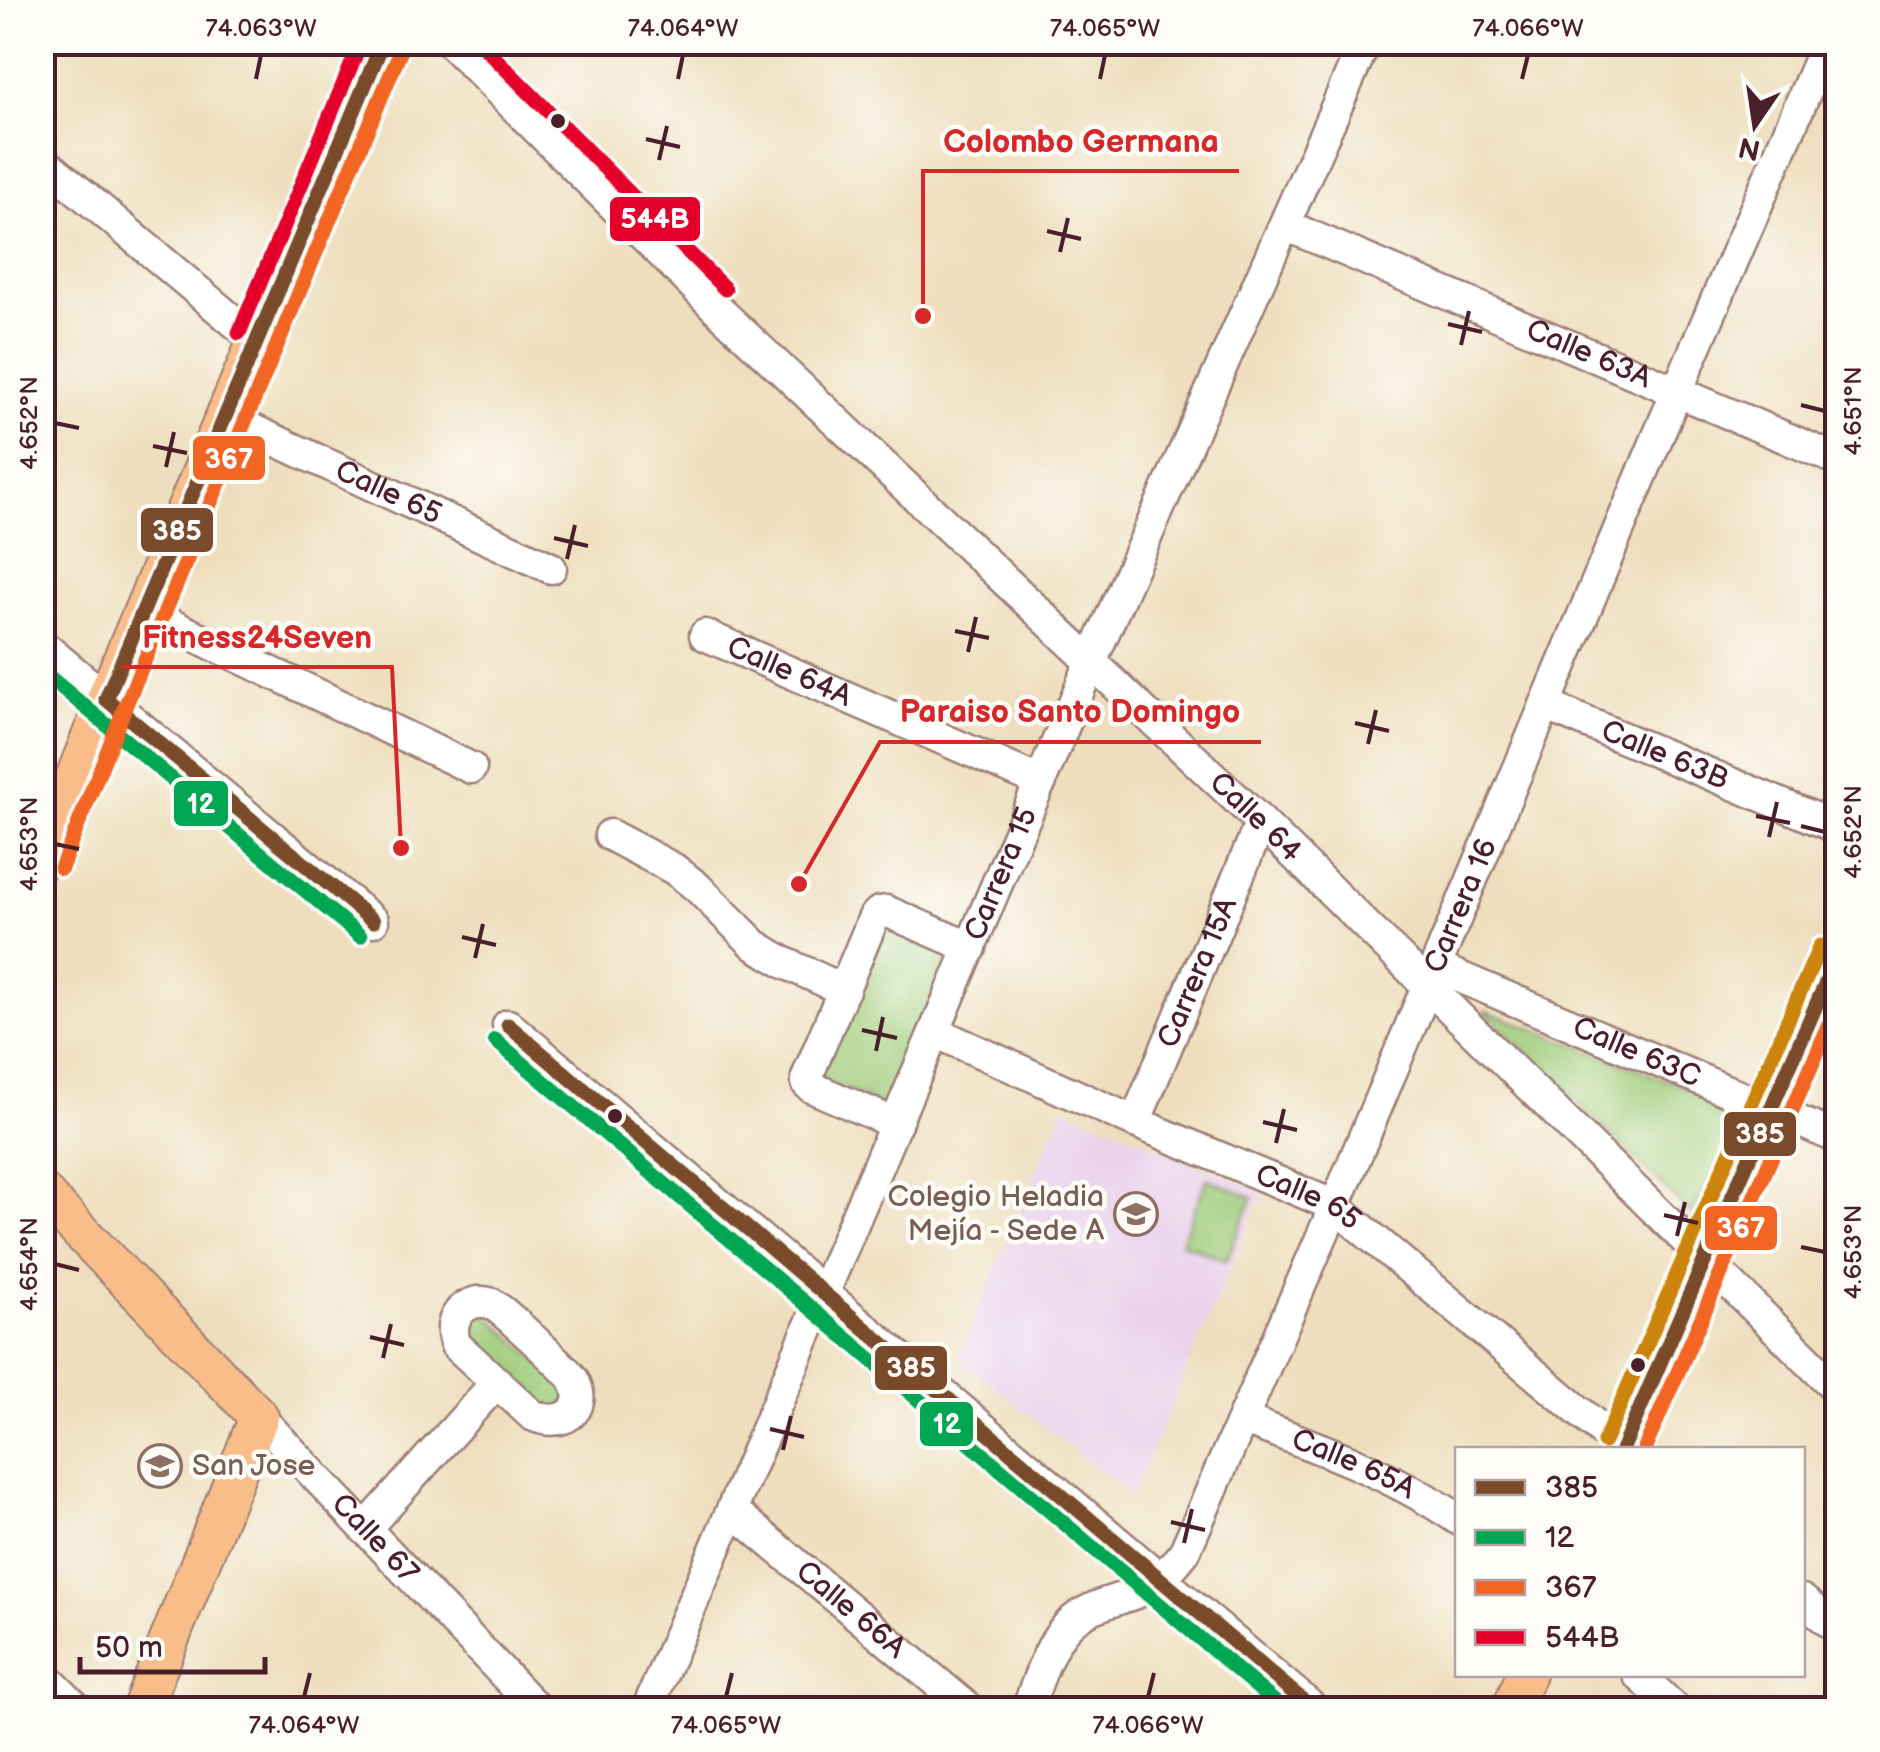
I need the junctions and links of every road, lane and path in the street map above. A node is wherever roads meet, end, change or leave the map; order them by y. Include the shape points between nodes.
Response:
1 (383, 42) edge
2 (450, 42) edge
3 (1365, 42) edge
4 (1827, 42) edge
5 (42, 160) edge
6 (1284, 225) junction
7 (257, 341) junction
8 (1677, 392) junction
9 (225, 417) junction
10 (1838, 460) edge
11 (550, 568) dead end
12 (143, 611) junction
13 (705, 635) dead end
14 (42, 644) edge
15 (1091, 662) junction
16 (106, 699) junction
17 (1546, 705) junction
18 (472, 768) dead end
19 (1041, 782) junction
20 (1261, 822) junction
21 (1838, 828) edge
22 (610, 835) dead end
23 (42, 861) edge
24 (372, 920) dead end
25 (970, 948) junction
26 (1838, 954) edge
27 (1432, 976) junction
28 (844, 990) junction
29 (508, 1025) dead end
30 (935, 1032) junction
31 (1770, 1109) junction
32 (1135, 1122) junction
33 (896, 1124) junction
34 (1838, 1138) edge
35 (42, 1192) edge
36 (1335, 1206) junction
37 (1704, 1258) junction
38 (824, 1294) junction
39 (497, 1382) dead end
40 (1838, 1390) edge
41 (259, 1417) junction
42 (1244, 1420) junction
43 (1621, 1447) edge
44 (1624, 1447) edge
45 (732, 1510) junction
46 (1455, 1517) edge
47 (365, 1529) junction
48 (1160, 1579) junction
49 (1805, 1602) edge
50 (1838, 1629) edge
51 (42, 1674) edge
52 (1525, 1677) edge
53 (1641, 1677) edge
54 (79, 1710) edge
55 (141, 1710) edge
56 (538, 1710) edge
57 (648, 1710) edge
58 (970, 1710) edge
59 (1027, 1710) edge
60 (1315, 1710) edge
61 (1511, 1710) edge
62 (1676, 1710) edge

1 - 7 main road
2 - 15 street, Calle 64 via 710,303
3 - 6 street, Carrera 15
4 - 8 street, Carrera 16
5 - 7 street
6 - 8 street, Calle 63A
6 - 15 street, Carrera 15
7 - 9 main road
8 - 10 street, Calle 63A
8 - 17 street, Carrera 16
9 - 11 street, Calle 65
9 - 12 main road
12 - 16 main road
12 - 18 street
13 - 19 street, Calle 64A
14 - 16 street
15 - 19 street, Carrera 15
15 - 20 street, Calle 64
16 - 23 main road
16 - 24 street
17 - 21 street, Calle 63B
17 - 27 street, Carrera 16
19 - 25 street, Carrera 15
20 - 27 street, Calle 64
20 - 32 street, Carrera 15A
22 - 28 street via 674,868 755,945
25 - 28 street via 879,912
25 - 30 street, Carrera 15
26 - 31 main road
27 - 31 street, Calle 63C
27 - 36 street, Carrera 16
27 - 37 street, Calle 64
28 - 33 street via 808,1083
29 - 38 street
30 - 32 street, Calle 65
30 - 33 street, Carrera 15
31 - 34 street, Calle 63C
31 - 37 main road
32 - 36 street, Calle 65
33 - 38 street, Carrera 15
35 - 41 main road, Calle 67
36 - 42 street, Carrera 16
36 - 43 street, Calle 65
37 - 40 street, Calle 64
37 - 44 main road
38 - 45 street, Carrera 15
38 - 48 street
39 - 47 street
41 - 47 street, Calle 67
41 - 55 main road
42 - 46 street, Calle 65A via 1349,1460
42 - 48 street, Carrera 16 via 1185,1551
45 - 57 street, Carrera 15
45 - 58 street, Calle 66A
47 - 56 street, Calle 67
48 - 59 street, Carrera 16 via 1069,1624
48 - 60 street
49 - 50 street
51 - 54 street
52 - 61 main road
53 - 62 street

